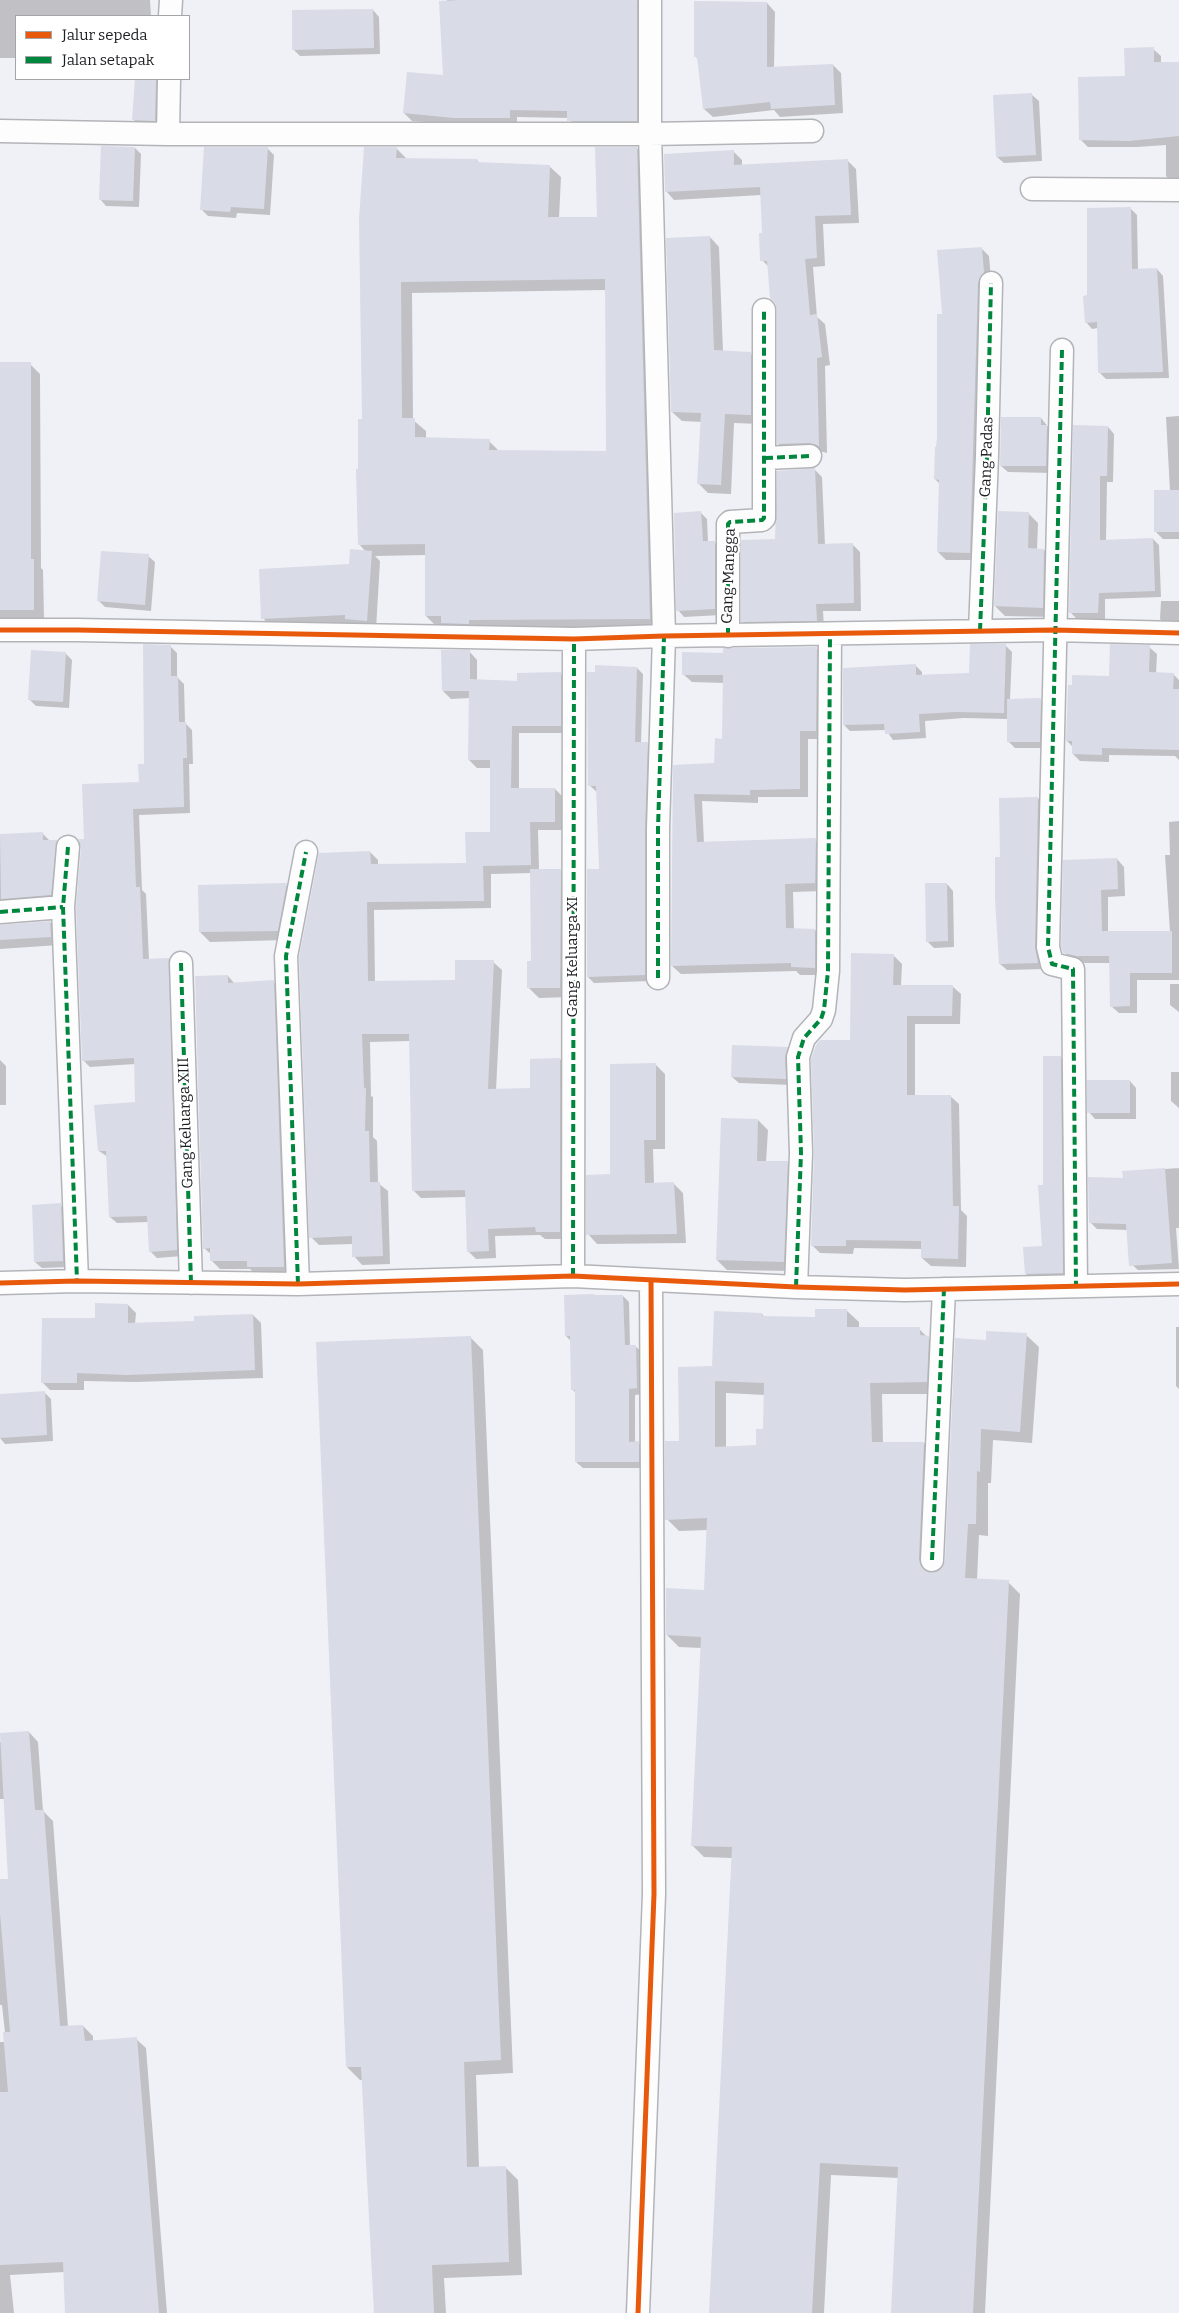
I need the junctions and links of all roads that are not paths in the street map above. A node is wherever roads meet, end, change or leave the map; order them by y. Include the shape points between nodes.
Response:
1 (171, 0) edge
2 (650, 0) edge
3 (170, 15) edge
4 (169, 80) edge
5 (0, 131) edge
6 (812, 131) dead end
7 (168, 134) junction
8 (650, 134) junction
9 (1032, 189) dead end
10 (1179, 190) edge
11 (991, 283) dead end
12 (764, 310) dead end
13 (1062, 350) dead end
14 (810, 456) dead end
15 (766, 458) junction
16 (0, 630) edge
17 (1054, 630) junction
18 (980, 631) junction
19 (1179, 633) edge
20 (830, 634) junction
21 (664, 636) junction
22 (728, 636) junction
23 (574, 639) junction
24 (68, 847) dead end
25 (306, 852) dead end
26 (64, 907) junction
27 (0, 912) edge
28 (180, 963) dead end
29 (658, 978) dead end
30 (573, 1276) junction
31 (651, 1280) junction
32 (77, 1281) junction
33 (0, 1283) edge
34 (192, 1283) junction
35 (298, 1284) junction
36 (1179, 1284) edge
37 (1076, 1286) junction
38 (796, 1287) junction
39 (944, 1289) junction
40 (932, 1560) dead end
41 (638, 2313) edge

1 - 3 street
2 - 8 street
4 - 7 street
5 - 7 street
6 - 8 street
7 - 8 street
8 - 21 street
9 - 10 street
11 - 18 street, Gang Padas
12 - 15 street
13 - 17 street
14 - 15 street
15 - 22 street, Gang Mangga via 764,518 728,524
16 - 23 street
17 - 18 street
17 - 19 street
17 - 37 street via 1048,947 1052,964 1073,970
18 - 20 street
20 - 22 street
20 - 38 street via 828,971 821,1019 804,1038 798,1057 800,1153
21 - 22 street
21 - 23 street
21 - 29 street via 658,828
23 - 30 street, Gang Keluarga XI
24 - 26 street
25 - 35 street via 286,956
26 - 27 street
26 - 32 street
28 - 34 street, Gang Keluarga XIII
30 - 31 street
30 - 35 street
31 - 38 street
31 - 41 street via 654,1894
32 - 33 street
32 - 34 street
34 - 35 street
36 - 37 street
37 - 39 street
38 - 39 street
39 - 40 street

